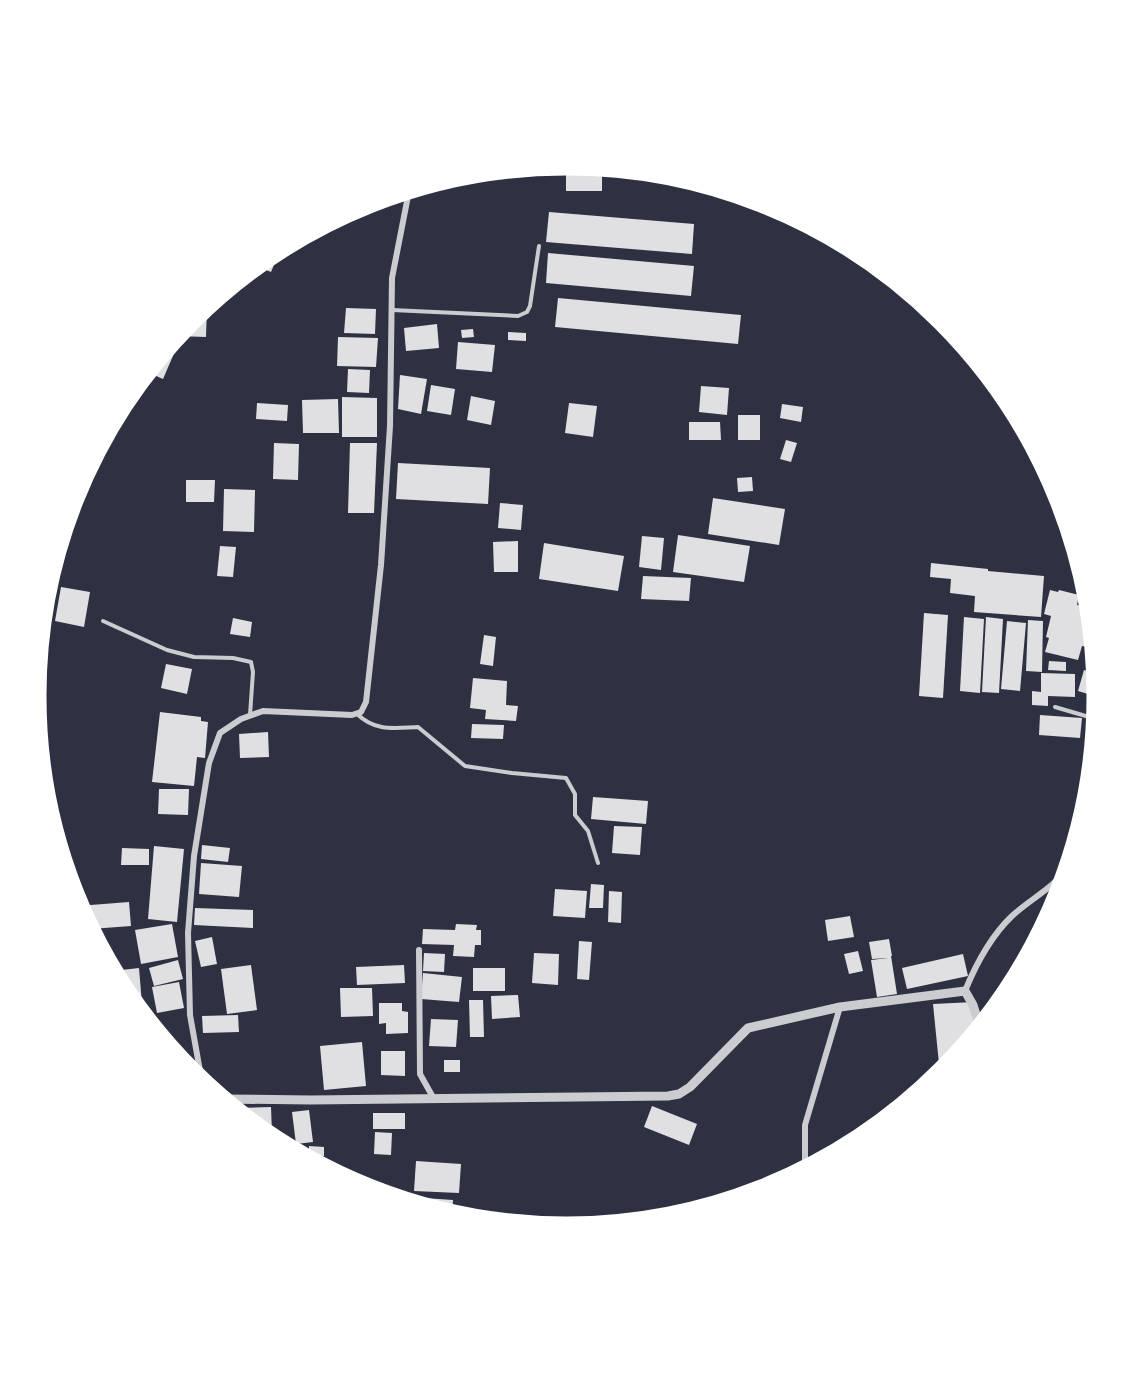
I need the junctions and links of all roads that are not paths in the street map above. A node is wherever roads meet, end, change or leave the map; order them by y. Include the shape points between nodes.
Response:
1 (407, 200) edge
2 (539, 246) dead end
3 (391, 310) junction
4 (103, 621) dead end
5 (1055, 707) dead end
6 (357, 714) junction
7 (250, 716) junction
8 (1087, 716) edge
9 (598, 863) dead end
10 (1053, 884) edge
11 (419, 950) dead end
12 (965, 991) junction
13 (840, 1007) junction
14 (977, 1017) edge
15 (199, 1066) edge
16 (236, 1099) edge
17 (434, 1099) junction
18 (804, 1160) edge

1 - 3 street via 392,278
2 - 3 lane via 530,306 518,316
3 - 6 street via 390,426 381,565 366,702
4 - 7 lane via 167,650 194,657 251,662
5 - 8 lane
6 - 7 street via 262,711
6 - 9 lane via 366,723 383,728 418,727 465,766 566,778 574,794 575,815 588,831
7 - 15 street via 220,733 209,763 194,856 188,933 190,1015
10 - 12 street via 1012,916 984,950
11 - 17 street via 420,1074
12 - 13 street
12 - 14 street
13 - 17 street via 748,1028 679,1094
13 - 18 street via 805,1125
16 - 17 street

